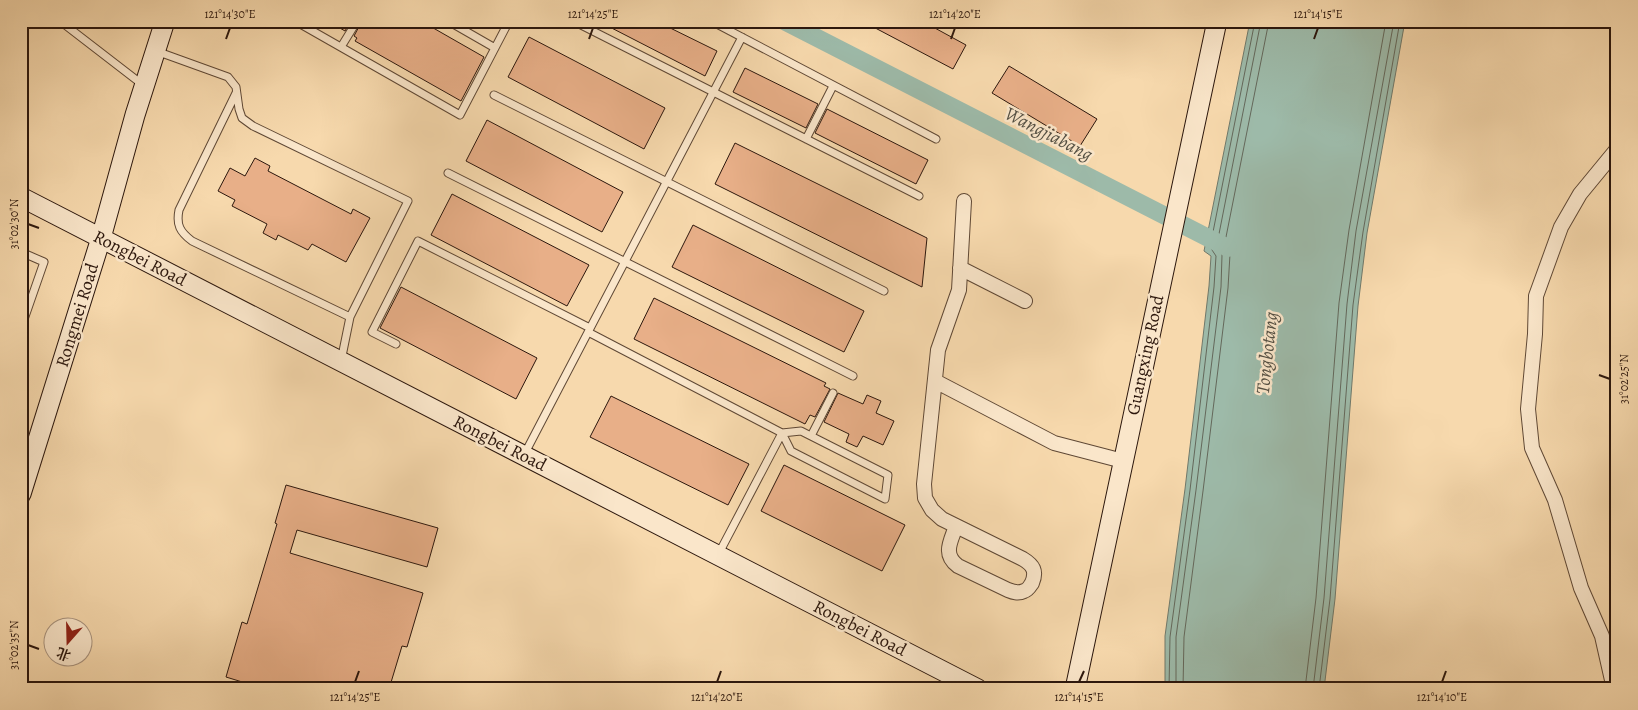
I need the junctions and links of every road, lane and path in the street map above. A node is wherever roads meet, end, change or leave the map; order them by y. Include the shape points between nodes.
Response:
1 (60, 21) edge
2 (165, 21) edge
3 (295, 21) edge
4 (356, 21) edge
5 (448, 21) edge
6 (509, 21) edge
7 (573, 21) edge
8 (711, 21) edge
9 (1217, 21) edge
10 (742, 37) junction
11 (341, 47) junction
12 (496, 48) junction
13 (156, 51) junction
14 (145, 86) junction
15 (833, 86) junction
16 (237, 92) junction
17 (713, 92) junction
18 (494, 95) dead end
19 (806, 139) junction
20 (936, 140) dead end
21 (1617, 149) edge
22 (448, 173) dead end
23 (666, 182) junction
24 (919, 196) dead end
25 (21, 197) edge
26 (964, 202) dead end
27 (101, 238) junction
28 (21, 252) edge
29 (625, 262) junction
30 (960, 268) junction
31 (884, 291) dead end
32 (1025, 301) dead end
33 (350, 317) junction
34 (21, 328) edge
35 (589, 330) junction
36 (396, 344) dead end
37 (340, 361) junction
38 (853, 376) dead end
39 (935, 381) junction
40 (833, 393) dead end
41 (782, 433) junction
42 (811, 436) junction
43 (523, 455) junction
44 (1123, 461) junction
45 (21, 494) edge
46 (956, 526) junction
47 (718, 555) junction
48 (978, 689) edge
49 (1075, 689) edge
50 (1614, 689) edge

1 - 14 lane
2 - 13 street, Rongmei Road
3 - 11 lane
4 - 11 lane
5 - 12 lane
6 - 12 lane
7 - 17 lane
8 - 10 lane
9 - 44 street, Guangxing Road
10 - 15 lane
10 - 17 lane
11 - 12 lane via 460,115
13 - 14 street, Rongmei Road
13 - 16 lane via 228,77
14 - 27 street, Rongmei Road
15 - 19 lane
15 - 20 lane
16 - 33 lane via 242,118 253,126 408,201
16 - 33 lane via 179,210 178,228 192,241
17 - 19 lane
17 - 23 lane
18 - 23 lane
19 - 24 lane
21 - 50 street via 1580,194 1561,227 1536,296 1528,409 1532,448 1555,500 1581,588 1602,636
22 - 29 lane
23 - 29 lane
23 - 31 lane
25 - 27 street, Rongbei Road
26 - 30 street
27 - 37 street, Rongbei Road
27 - 45 street, Rongmei Road
28 - 34 lane via 44,262
29 - 35 lane
29 - 38 lane
30 - 32 street
30 - 39 street via 959,290 938,350
33 - 37 lane
35 - 36 lane via 418,241 372,332
35 - 41 lane
35 - 43 lane
37 - 43 street, Rongbei Road
39 - 44 street via 1054,443
39 - 46 street via 925,498 932,510
40 - 42 lane
41 - 42 lane via 801,431
41 - 42 lane via 791,451 885,499 888,475
41 - 47 lane
43 - 47 street, Rongbei Road
44 - 49 street, Guangxing Road
46 - 46 street via 948,548 952,561 958,566 1016,593 1030,587 1035,576 1030,563
47 - 48 street, Rongbei Road

